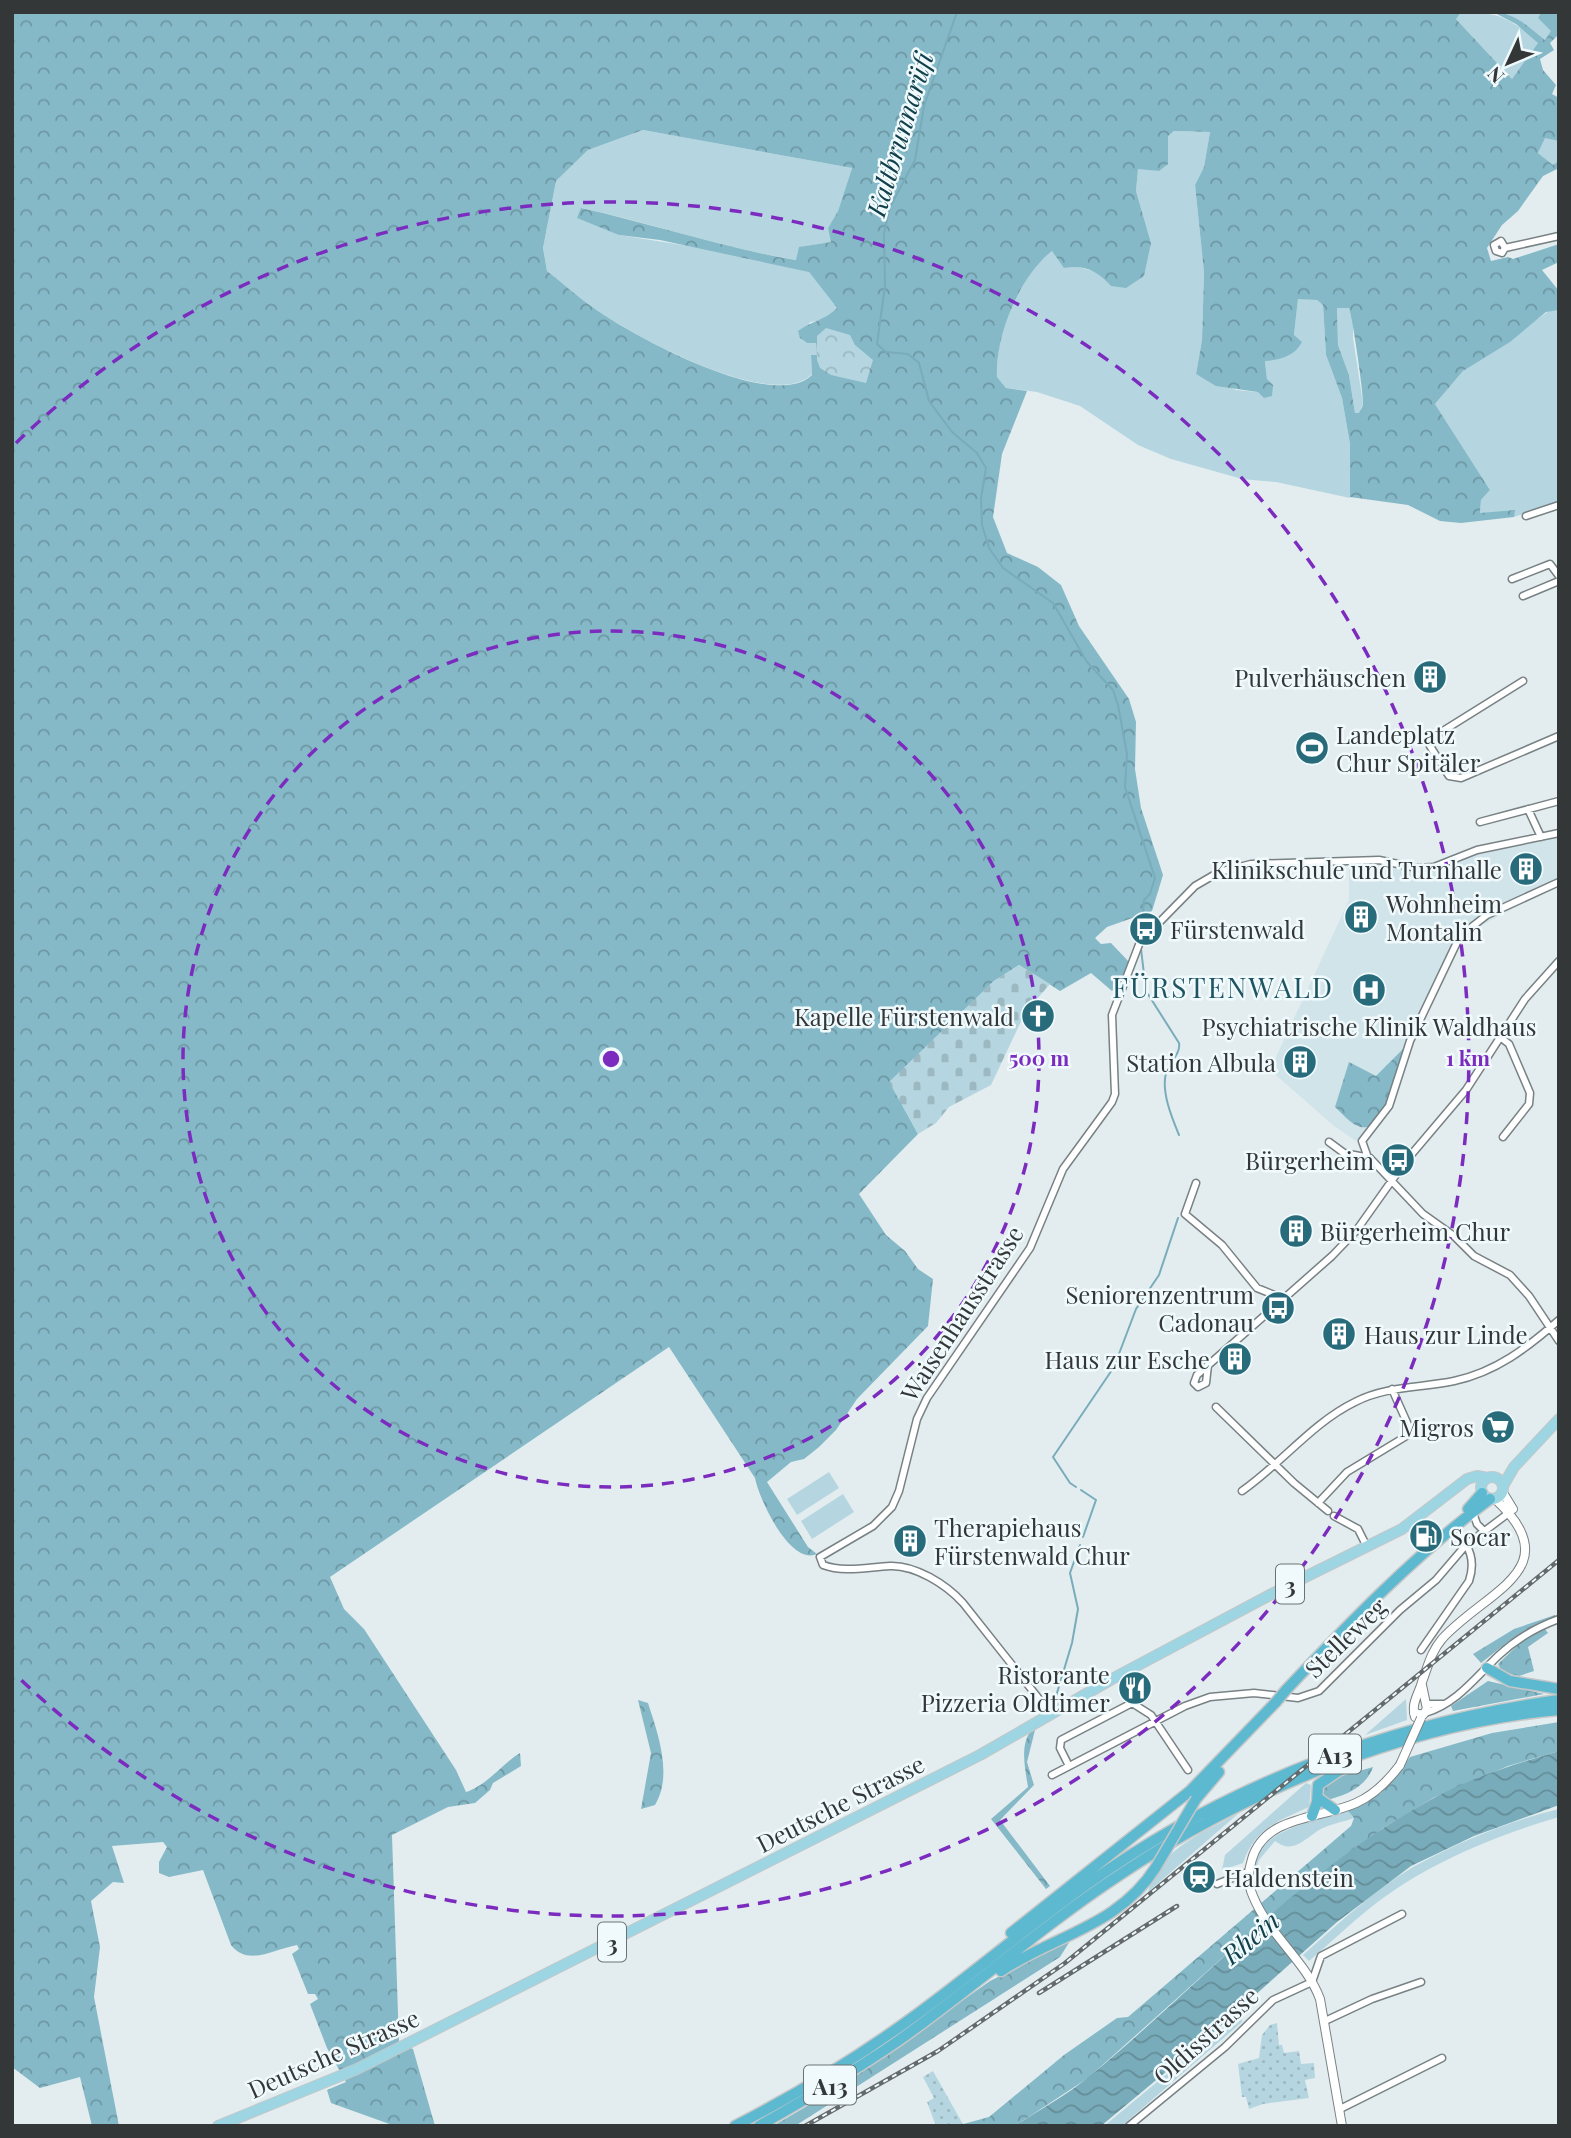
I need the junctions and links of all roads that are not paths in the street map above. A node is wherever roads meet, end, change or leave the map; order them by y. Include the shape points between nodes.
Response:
1 (1559, 236) edge
2 (1506, 248) dead end
3 (1559, 505) edge
4 (1526, 516) dead end
5 (1512, 579) dead end
6 (1559, 579) edge
7 (1523, 596) dead end
8 (1523, 681) dead end
9 (1559, 736) edge
10 (1559, 801) edge
11 (1528, 808) junction
12 (1480, 822) dead end
13 (1559, 833) edge
14 (1541, 836) junction
15 (1559, 882) edge
16 (1559, 961) edge
17 (1500, 1037) junction
18 (1503, 1137) dead end
19 (1329, 1142) dead end
20 (1367, 1155) junction
21 (1391, 1180) junction
22 (1196, 1183) dead end
23 (1283, 1299) junction
24 (1559, 1320) edge
25 (1550, 1327) junction
26 (1559, 1341) edge
27 (1208, 1365) dead end
28 (1392, 1389) junction
29 (1216, 1407) dead end
30 (1559, 1419) edge
31 (1276, 1465) junction
32 (1492, 1489) junction
33 (1242, 1491) dead end
34 (1318, 1503) junction
35 (1513, 1509) junction
36 (1473, 1513) junction
37 (1525, 1521) dead end
38 (1483, 1530) junction
39 (1448, 1532) junction
40 (1466, 1545) junction
41 (1367, 1547) junction
42 (1531, 1569) dead end
43 (1559, 1619) edge
44 (1421, 1650) dead end
45 (1486, 1668) junction
46 (1422, 1685) junction
47 (1559, 1689) edge
48 (1559, 1700) edge
49 (1559, 1710) edge
50 (1421, 1712) junction
51 (1051, 1714) junction
52 (1262, 1718) junction
53 (1154, 1722) junction
54 (1452, 1730) junction
55 (1069, 1766) junction
56 (1188, 1770) dead end
57 (1052, 1775) dead end
58 (1318, 1798) junction
59 (1335, 1810) junction
60 (1312, 1816) junction
61 (1250, 1871) junction
62 (1217, 1884) dead end
63 (1402, 1914) dead end
64 (1312, 1982) junction
65 (1421, 1982) dead end
66 (943, 2008) junction
67 (922, 2010) junction
68 (1325, 2021) junction
69 (1442, 2059) dead end
70 (1340, 2109) junction
71 (218, 2126) edge
72 (735, 2126) edge
73 (758, 2126) edge
74 (1129, 2126) edge
75 (1342, 2126) edge

1 - 2 street
3 - 4 street
5 - 6 street via 1549,564
6 - 7 street
8 - 9 street via 1430,739 1448,776 1457,780
10 - 11 street
11 - 12 street
11 - 14 street
13 - 14 street
14 - 51 street, Waisenhausstrasse via 1477,850 1434,867 1379,860 1229,868 1195,886 1140,942 1112,1015 1112,1102 1063,1170 1030,1248 927,1398 916,1419 892,1507 873,1526 820,1557 823,1565 835,1568 899,1567 945,1587 963,1603
15 - 20 street via 1487,915 1460,936 1410,1041 1389,1106 1362,1142
16 - 17 street via 1533,988
17 - 18 street via 1509,1044 1530,1098
17 - 21 street via 1466,1090
19 - 20 street via 1343,1153
20 - 21 street
21 - 23 street via 1356,1231
21 - 25 street via 1420,1212 1474,1256 1510,1275
22 - 23 street via 1185,1214 1222,1245 1257,1288
23 - 27 street
24 - 25 street
25 - 26 street
25 - 28 street via 1492,1369 1453,1381
28 - 31 street via 1337,1412
28 - 34 street via 1409,1427 1408,1435 1348,1472
29 - 31 street
30 - 32 main road
31 - 33 street
31 - 34 street
32 - 35 street
32 - 36 highway, A13
32 - 39 highway, A13
32 - 41 main road, Deutsche Strasse / 3 via 1462,1482 1409,1525
34 - 41 street via 1358,1529
35 - 37 street
35 - 38 street, Stelleweg
36 - 38 street
36 - 39 highway, A13
38 - 40 street, Stelleweg
39 - 52 highway, A13, bridge via 1344,1630
40 - 44 street via 1471,1553 1469,1581
40 - 53 street, Stelleweg via 1436,1580 1319,1691 1298,1698 1221,1695
41 - 51 main road, Deutsche Strasse / 3
42 - 46 street via 1509,1591 1441,1640
43 - 45 street via 1519,1640
45 - 47 highway via 1510,1681
45 - 50 street via 1444,1704
46 - 50 street
46 - 50 street via 1412,1706
48 - 67 highway, A13 via 1399,1733 1241,1793 1113,1866
49 - 54 highway, A13
50 - 59 street, bridge via 1400,1765 1372,1794
51 - 71 main road, Deutsche Strasse / 3 via 981,1755 401,2048 320,2087
52 - 66 highway, A13, bridge via 1196,1799 1143,1886 1110,1916 1023,1957
52 - 67 highway, A13 via 1190,1791 1068,1885
53 - 55 street, Stelleweg
53 - 55 street via 1135,1705 1124,1706 1061,1740
53 - 56 street
54 - 58 highway, A13 via 1329,1775 1318,1785
54 - 66 highway, A13 via 1299,1779 1196,1828 1095,1892
55 - 57 street, Stelleweg
58 - 59 highway, A13
58 - 60 highway, A13
59 - 60 street
60 - 61 street via 1269,1834 1255,1851
61 - 62 street
61 - 64 street via 1255,1901
63 - 64 street via 1319,1957
64 - 68 street
64 - 74 street, Oldisstrasse via 1273,2000 1225,2047
65 - 68 street via 1372,1998
66 - 73 highway, A13 via 850,2072
67 - 72 highway, A13 via 851,2059
68 - 70 street
69 - 70 street
70 - 75 street

